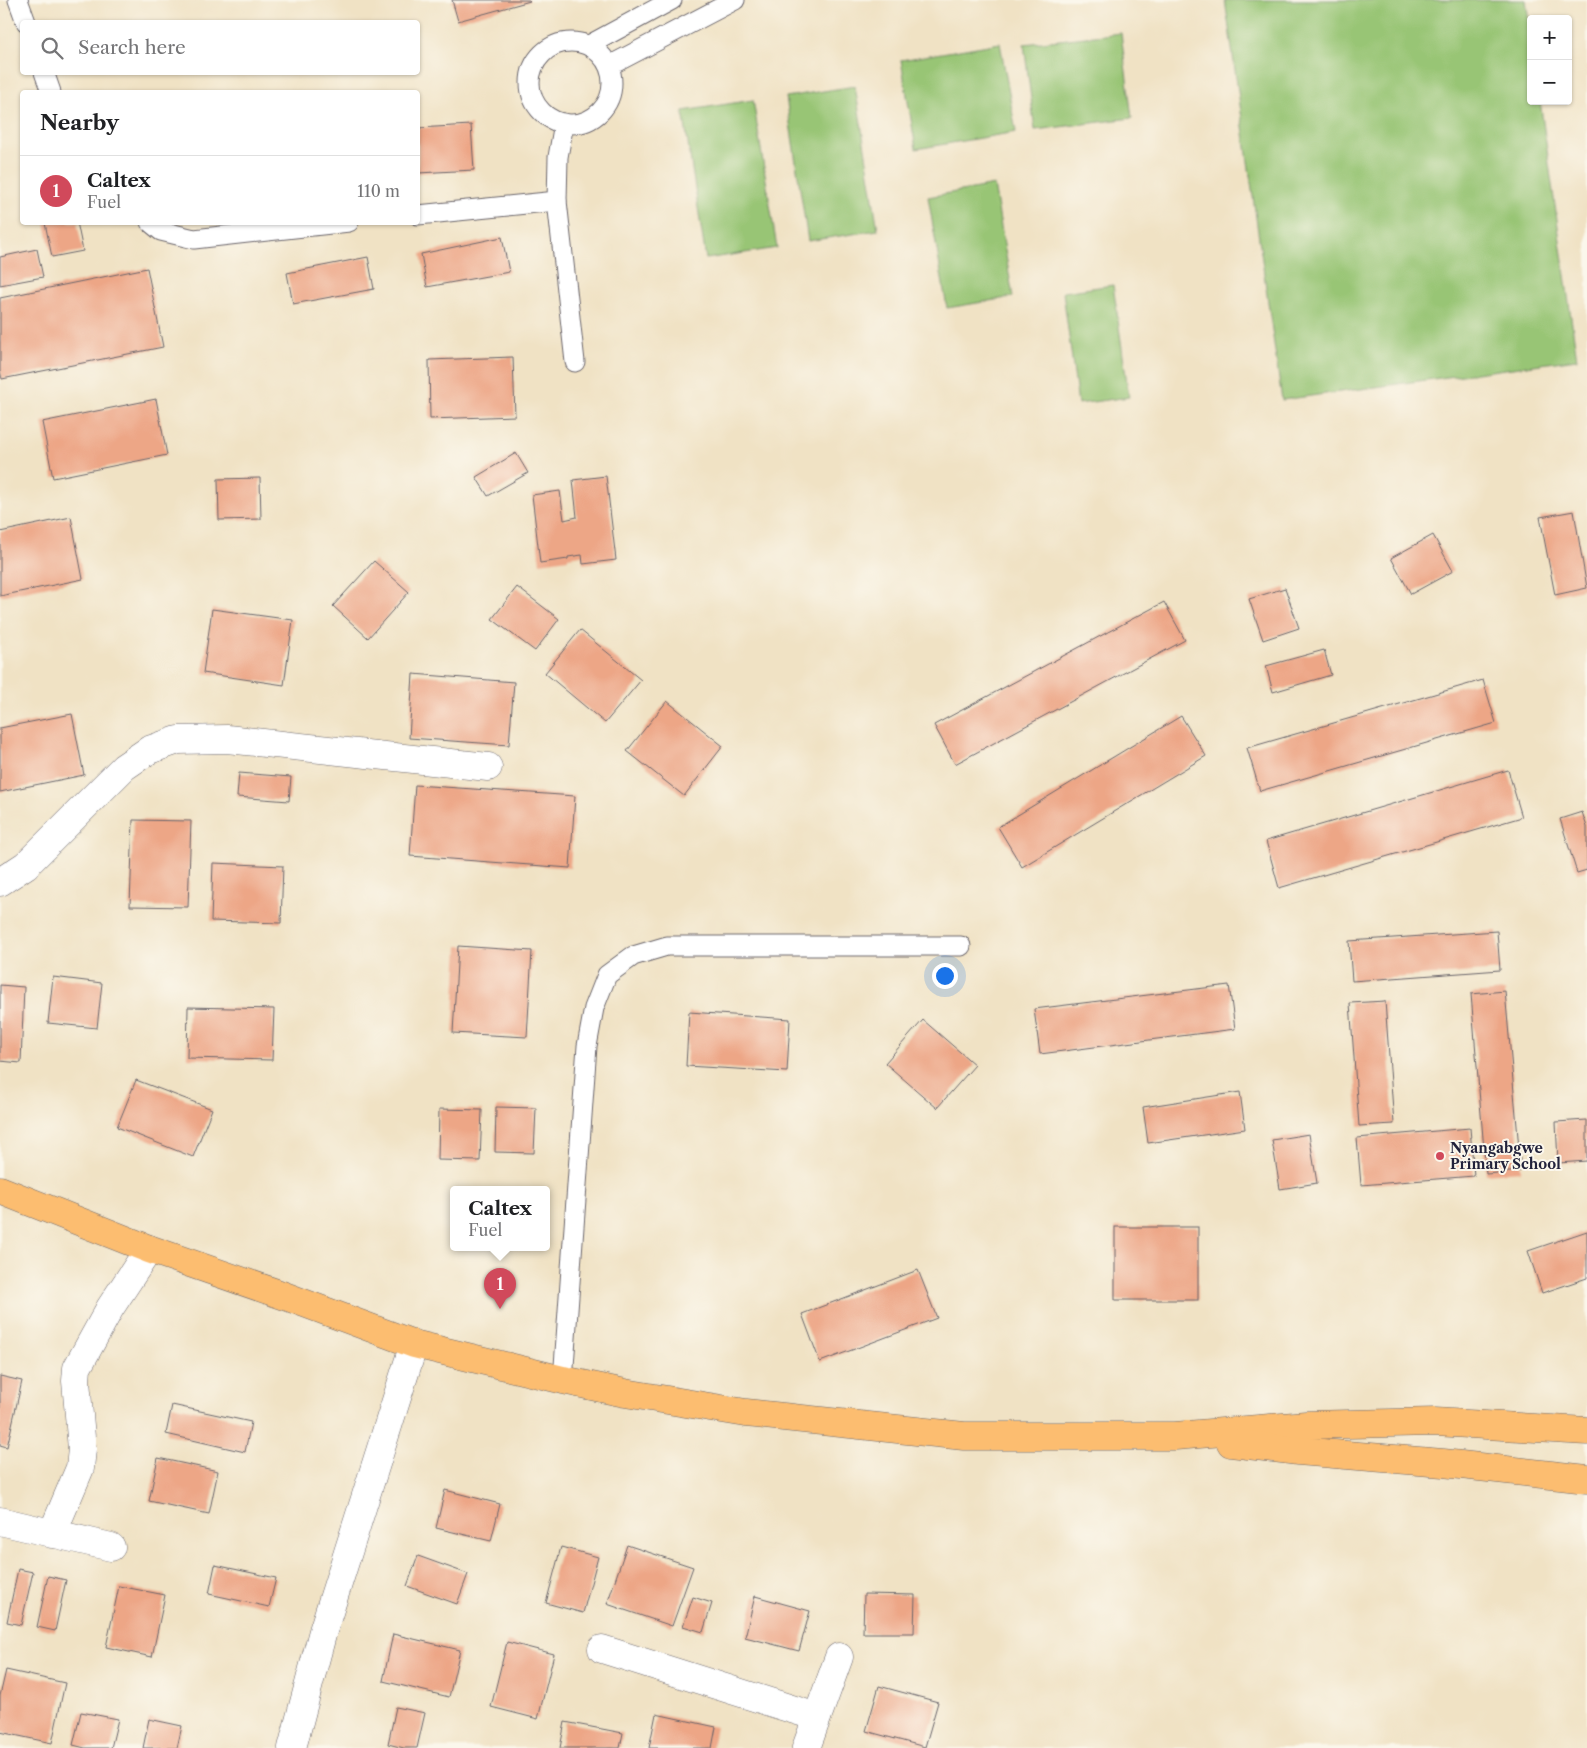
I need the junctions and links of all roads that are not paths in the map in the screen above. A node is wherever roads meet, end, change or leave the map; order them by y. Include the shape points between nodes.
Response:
1 (18, 0) edge
2 (672, 0) edge
3 (735, 0) edge
4 (25, 20) edge
5 (589, 45) junction
6 (609, 66) junction
7 (45, 75) edge
8 (50, 90) edge
9 (564, 123) junction
10 (557, 201) junction
11 (420, 216) edge
12 (154, 225) edge
13 (320, 225) edge
14 (575, 362) dead end
15 (488, 768) dead end
16 (0, 882) edge
17 (961, 946) dead end
18 (0, 1190) edge
19 (148, 1249) junction
20 (414, 1344) junction
21 (562, 1380) junction
22 (1587, 1431) edge
23 (1175, 1436) junction
24 (1587, 1479) edge
25 (0, 1521) edge
26 (52, 1534) junction
27 (111, 1548) dead end
28 (602, 1649) dead end
29 (839, 1657) dead end
30 (818, 1716) junction
31 (292, 1748) edge
32 (806, 1748) edge

1 - 4 lane
2 - 5 lane
3 - 6 lane
5 - 6 lane
5 - 9 lane via 566,41 554,44 536,59 531,70 530,93 535,104 543,114
6 - 9 lane via 612,80 604,108 593,118 579,123
7 - 8 lane
9 - 10 lane via 558,157
10 - 11 lane
10 - 14 lane
12 - 13 lane via 161,231 194,238
15 - 16 street via 226,739 178,740 148,750 124,768 26,865
17 - 21 lane via 667,946 633,956 607,974 594,1008 588,1046
18 - 19 highway
19 - 20 highway
19 - 26 street via 77,1368 82,1449 80,1468
20 - 21 highway
20 - 31 street via 323,1631
21 - 23 highway via 746,1413 964,1436
22 - 23 highway via 1415,1423 1306,1425
23 - 24 highway
25 - 26 street
26 - 27 street
28 - 30 street
29 - 30 street
30 - 32 street

